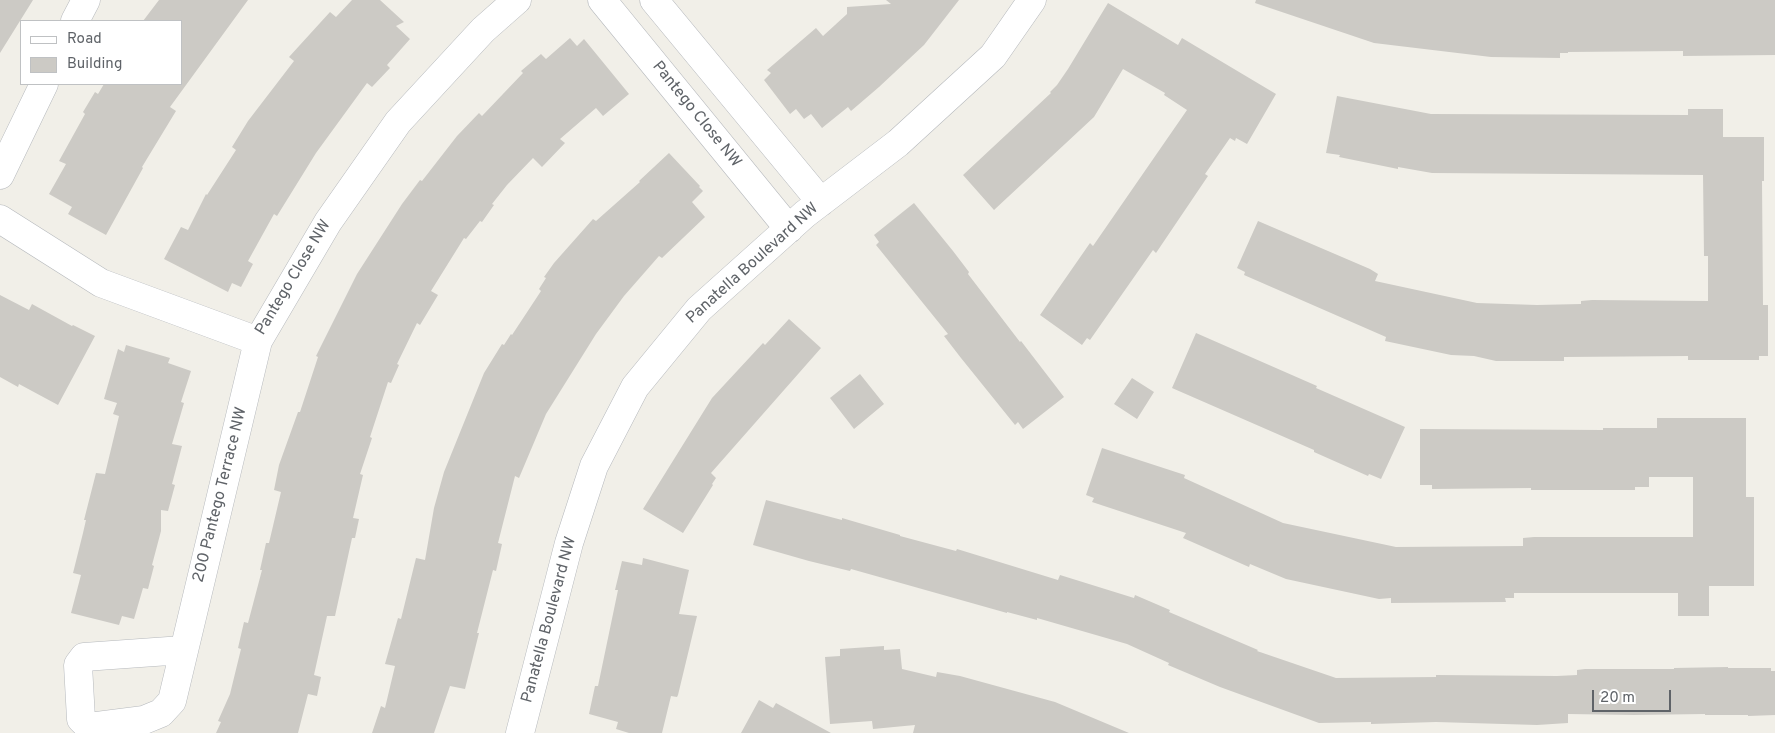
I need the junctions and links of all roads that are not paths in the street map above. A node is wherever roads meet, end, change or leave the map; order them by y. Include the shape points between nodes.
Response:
1 (86, 0) edge
2 (517, 0) edge
3 (602, 0) edge
4 (654, 0) edge
5 (1032, 0) edge
6 (76, 20) edge
7 (44, 85) edge
8 (0, 175) edge
9 (821, 202) junction
10 (0, 219) edge
11 (789, 229) junction
12 (258, 341) junction
13 (183, 650) dead end
14 (520, 733) edge

1 - 6 street
2 - 12 street, Pantego Close NW via 483,30 398,122 328,222
3 - 11 street, Pantego Close NW
4 - 9 street
5 - 9 street, Panatella Boulevard NW via 993,56 898,143
7 - 8 street
9 - 11 street, Panatella Boulevard NW
10 - 12 street, Pantego Close NW via 101,283
11 - 14 street, Panatella Boulevard NW via 699,309 635,387 594,466 570,543
12 - 13 street, 200 Pantego Terrace NW

